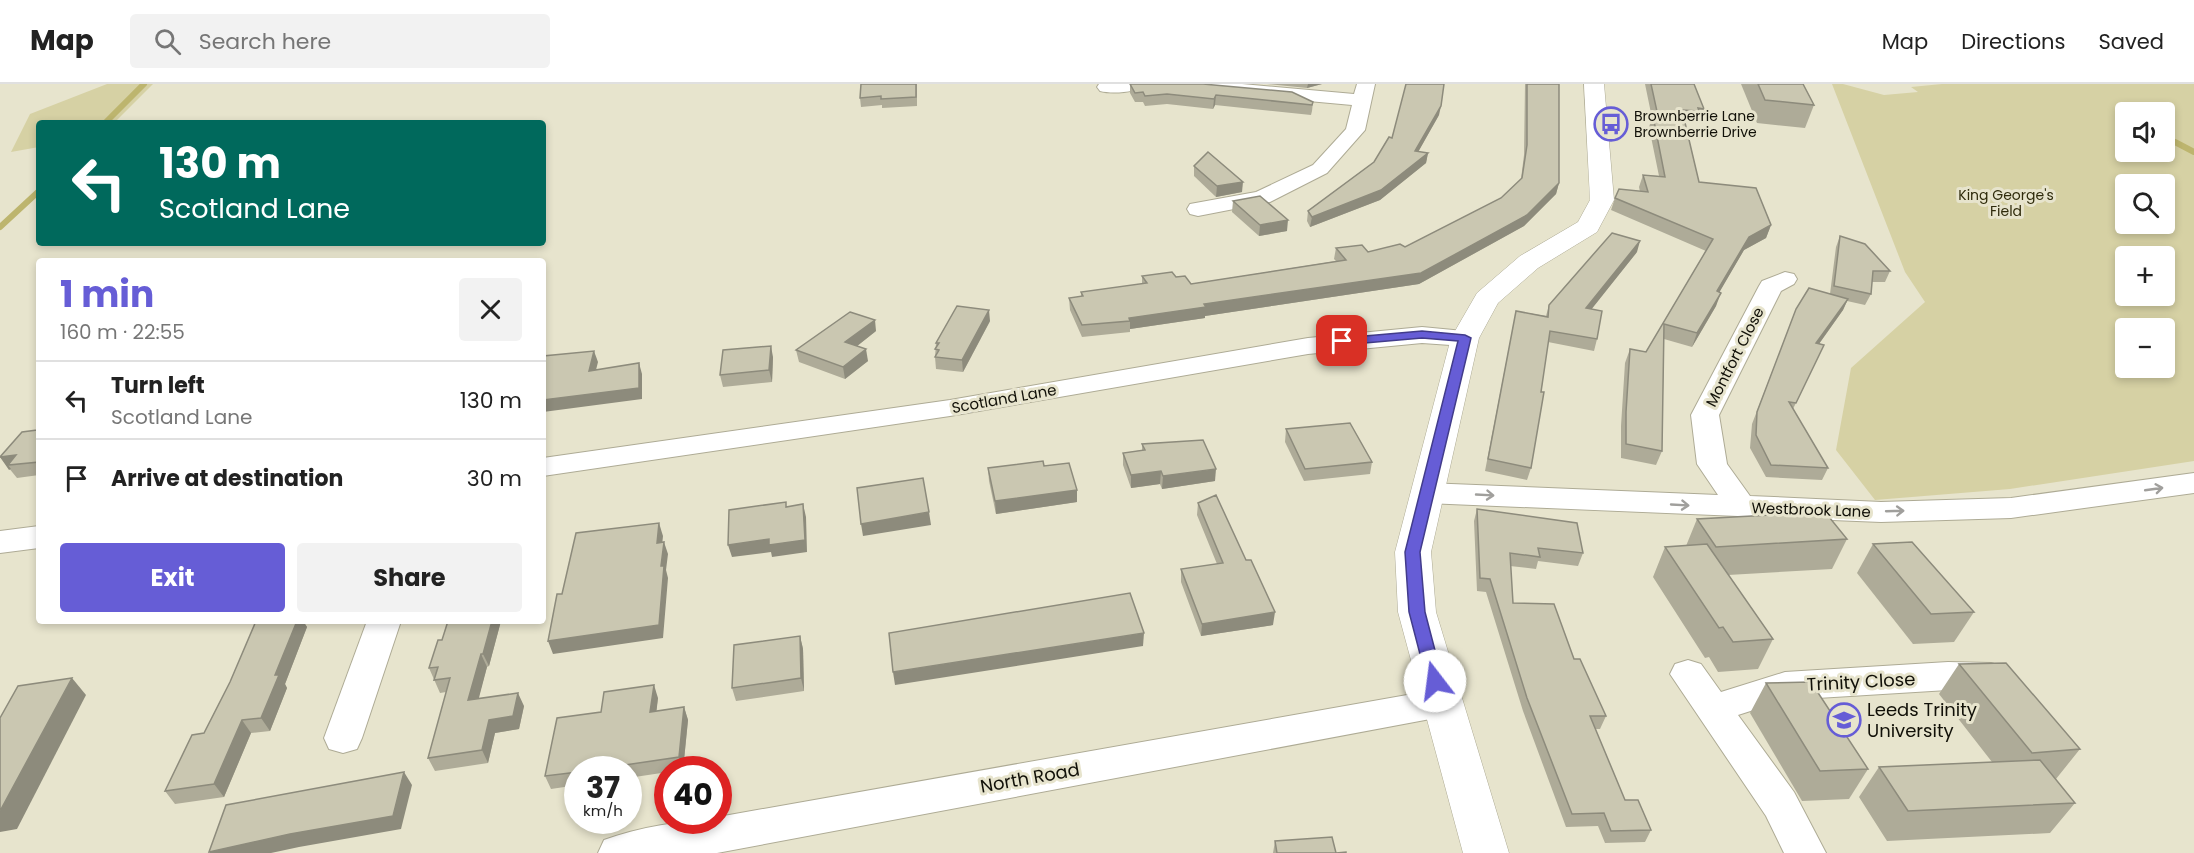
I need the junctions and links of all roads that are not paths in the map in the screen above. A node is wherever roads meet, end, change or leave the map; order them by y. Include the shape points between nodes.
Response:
1 (1137, 84) edge
2 (1179, 84) edge
3 (1594, 84) edge
4 (1106, 87) dead end
5 (1364, 92) edge
6 (1198, 209) dead end
7 (1785, 279) dead end
8 (1465, 338) junction
9 (546, 467) edge
10 (2194, 483) edge
11 (1426, 493) junction
12 (1742, 508) junction
13 (36, 537) edge
14 (0, 542) edge
15 (383, 624) edge
16 (1688, 674) dead end
17 (2013, 678) edge
18 (1441, 703) junction
19 (1713, 709) junction
20 (343, 738) dead end
21 (619, 853) edge
22 (1486, 853) edge
23 (1805, 853) edge

1 - 4 street
2 - 5 street
3 - 8 street via 1602,200 1588,227 1529,262 1487,299
5 - 6 street via 1355,130 1320,170 1262,197
7 - 12 street, Montfort Close via 1771,286 1705,414 1712,464
8 - 9 street, Scotland Lane via 1422,335 1308,345 950,408
8 - 11 street
12 -> 10 street, Westbrook Lane via 1881,512 2011,508
11 -> 12 street, Westbrook Lane
11 - 18 street via 1413,552 1417,612
13 - 14 street
15 - 20 street
16 - 19 street
17 - 19 street, Trinity Close via 1948,676 1785,686
18 - 21 street, North Road
18 - 22 street
19 - 23 street via 1780,804

